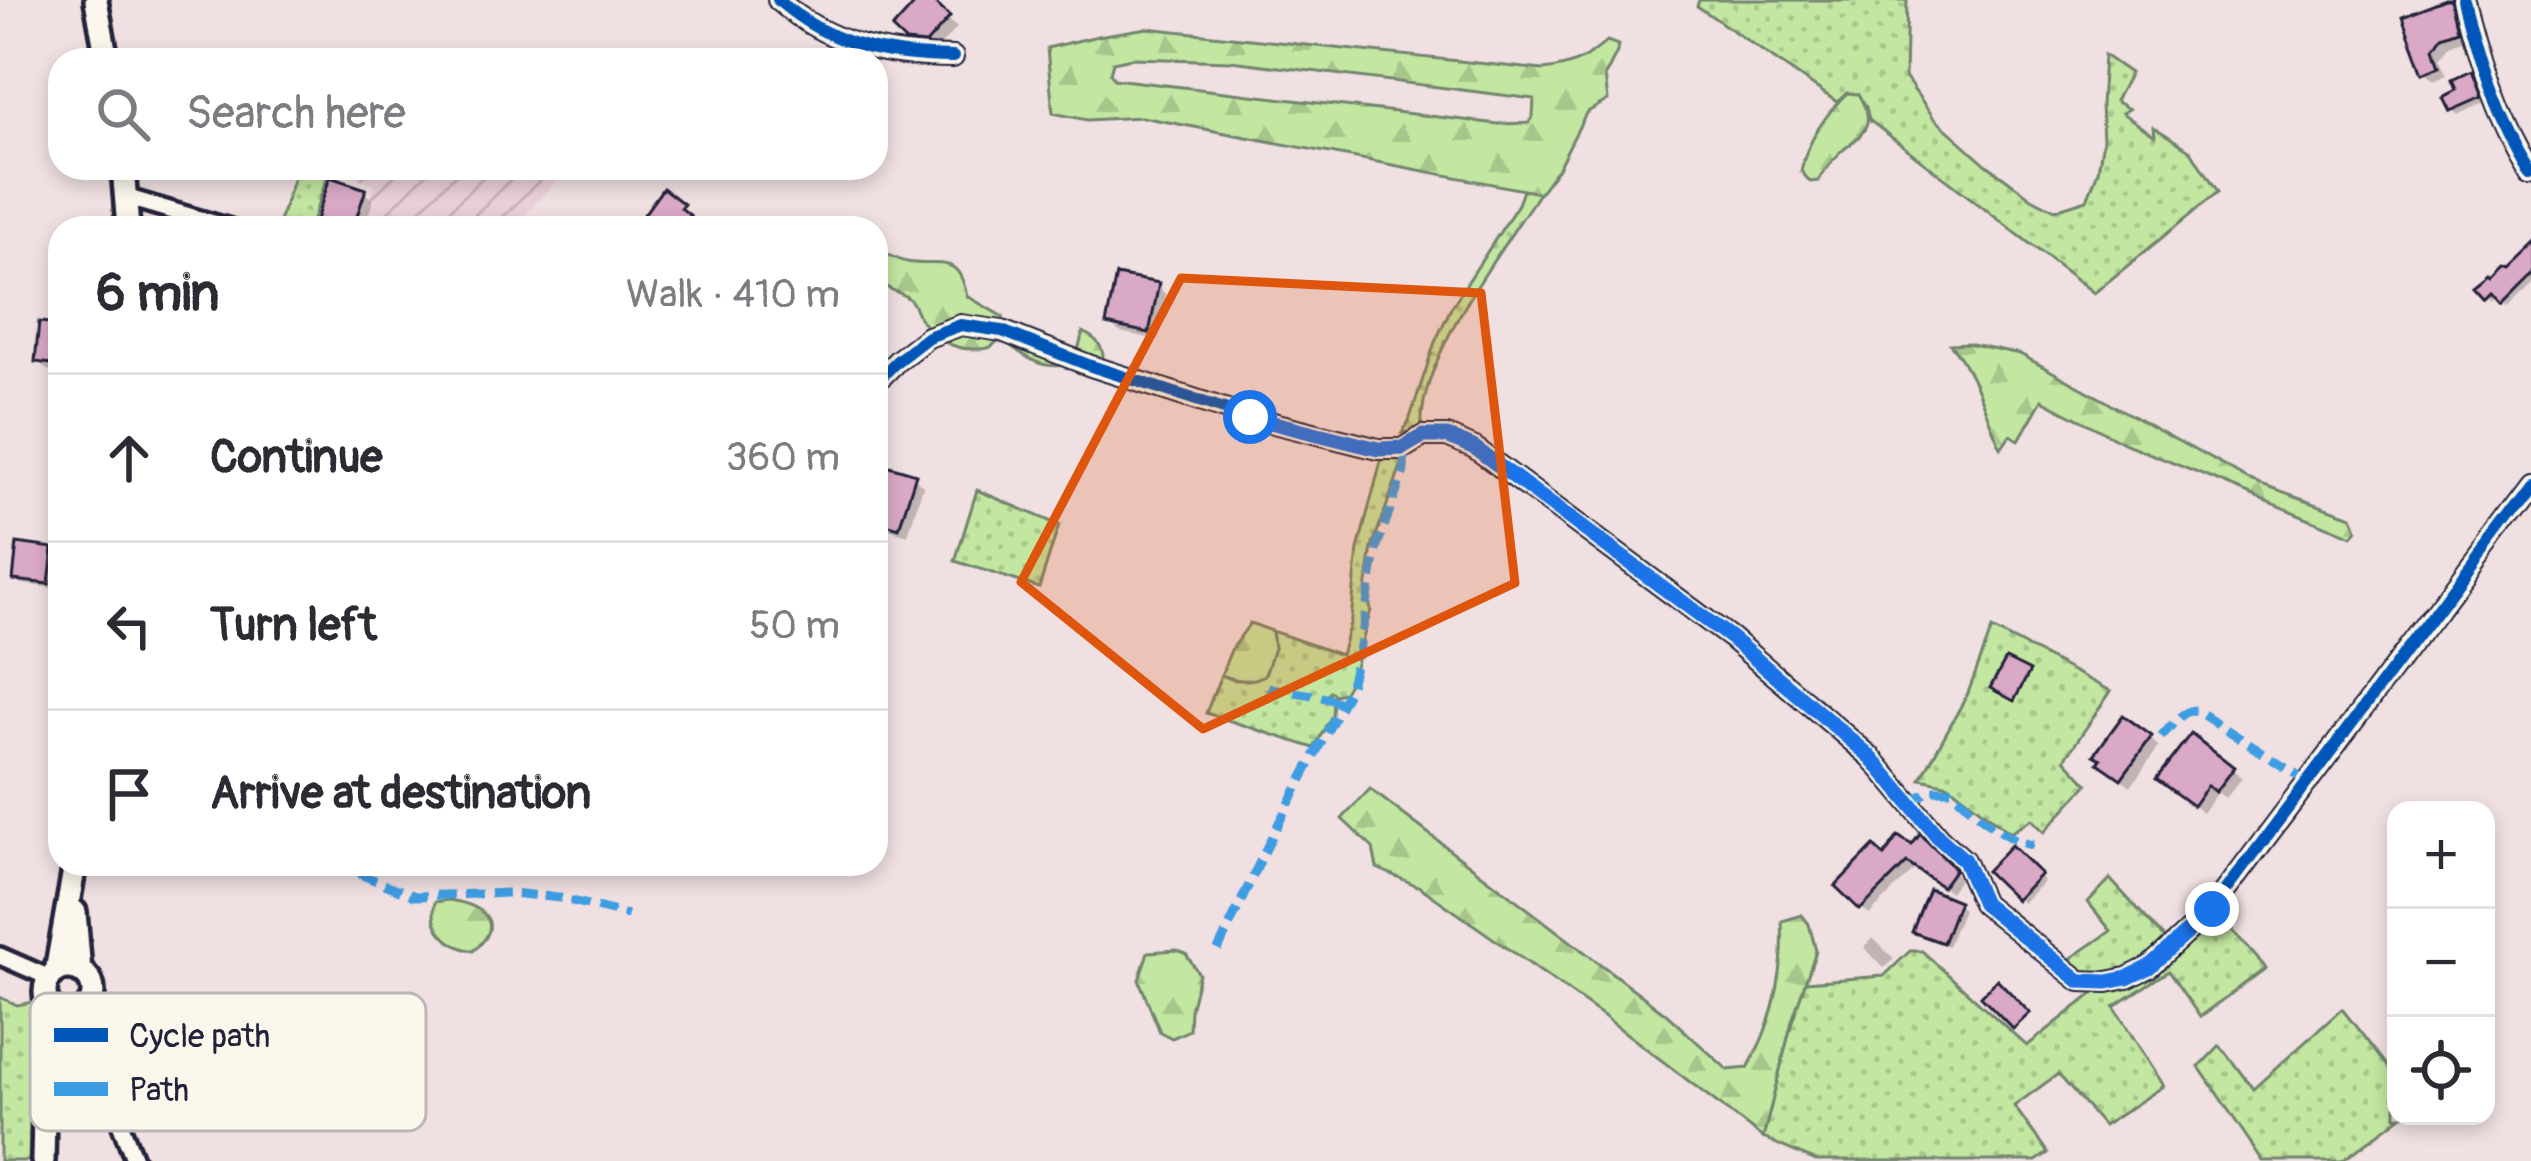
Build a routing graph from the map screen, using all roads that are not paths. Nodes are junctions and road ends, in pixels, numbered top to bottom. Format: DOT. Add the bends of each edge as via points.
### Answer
graph roads {
  1 [pos="96,0"];
  2 [pos="778,0"];
  3 [pos="2464,0"];
  4 [pos="105,48"];
  5 [pos="871,48"];
  6 [pos="888,52"];
  7 [pos="953,57"];
  8 [pos="2531,172"];
  9 [pos="124,180"];
  10 [pos="125,197"];
  11 [pos="127,216"];
  12 [pos="189,216"];
  13 [pos="888,372"];
  14 [pos="2531,485"];
  15 [pos="74,876"];
  16 [pos="74,876"];
  17 [pos="0,956"];
  18 [pos="80,971"];
  19 [pos="53,975"];
  20 [pos="48,993"];
  21 [pos="93,993"];
  22 [pos="44,1131"];
  23 [pos="123,1131"];
  24 [pos="43,1161"];
  25 [pos="135,1161"];
  1 -- 4 [label="main road"];
  2 -- 5 [label="street" via="801,20"];
  3 -- 8 [label="street" via="2486,82"];
  6 -- 7 [label="street"];
  9 -- 10 [label="main road"];
  10 -- 11 [label="main road"];
  10 -- 12 [label="street"];
  13 -- 14 [label="street" via="928,337 961,325 1378,449 1423,436 1475,448 1731,638 1871,757 1964,860 1983,903 2080,981 2127,978 2149,967 2212,909"];
  15 -- 18 [label="main road"];
  16 -- 19 [label="main road"];
  17 -- 19 [label="street"];
  18 -- 19 [label="main road"];
  18 -- 21 [label="main road"];
  19 -- 20 [label="main road"];
  22 -- 24 [label="main road"];
  23 -- 25 [label="street"];
}
